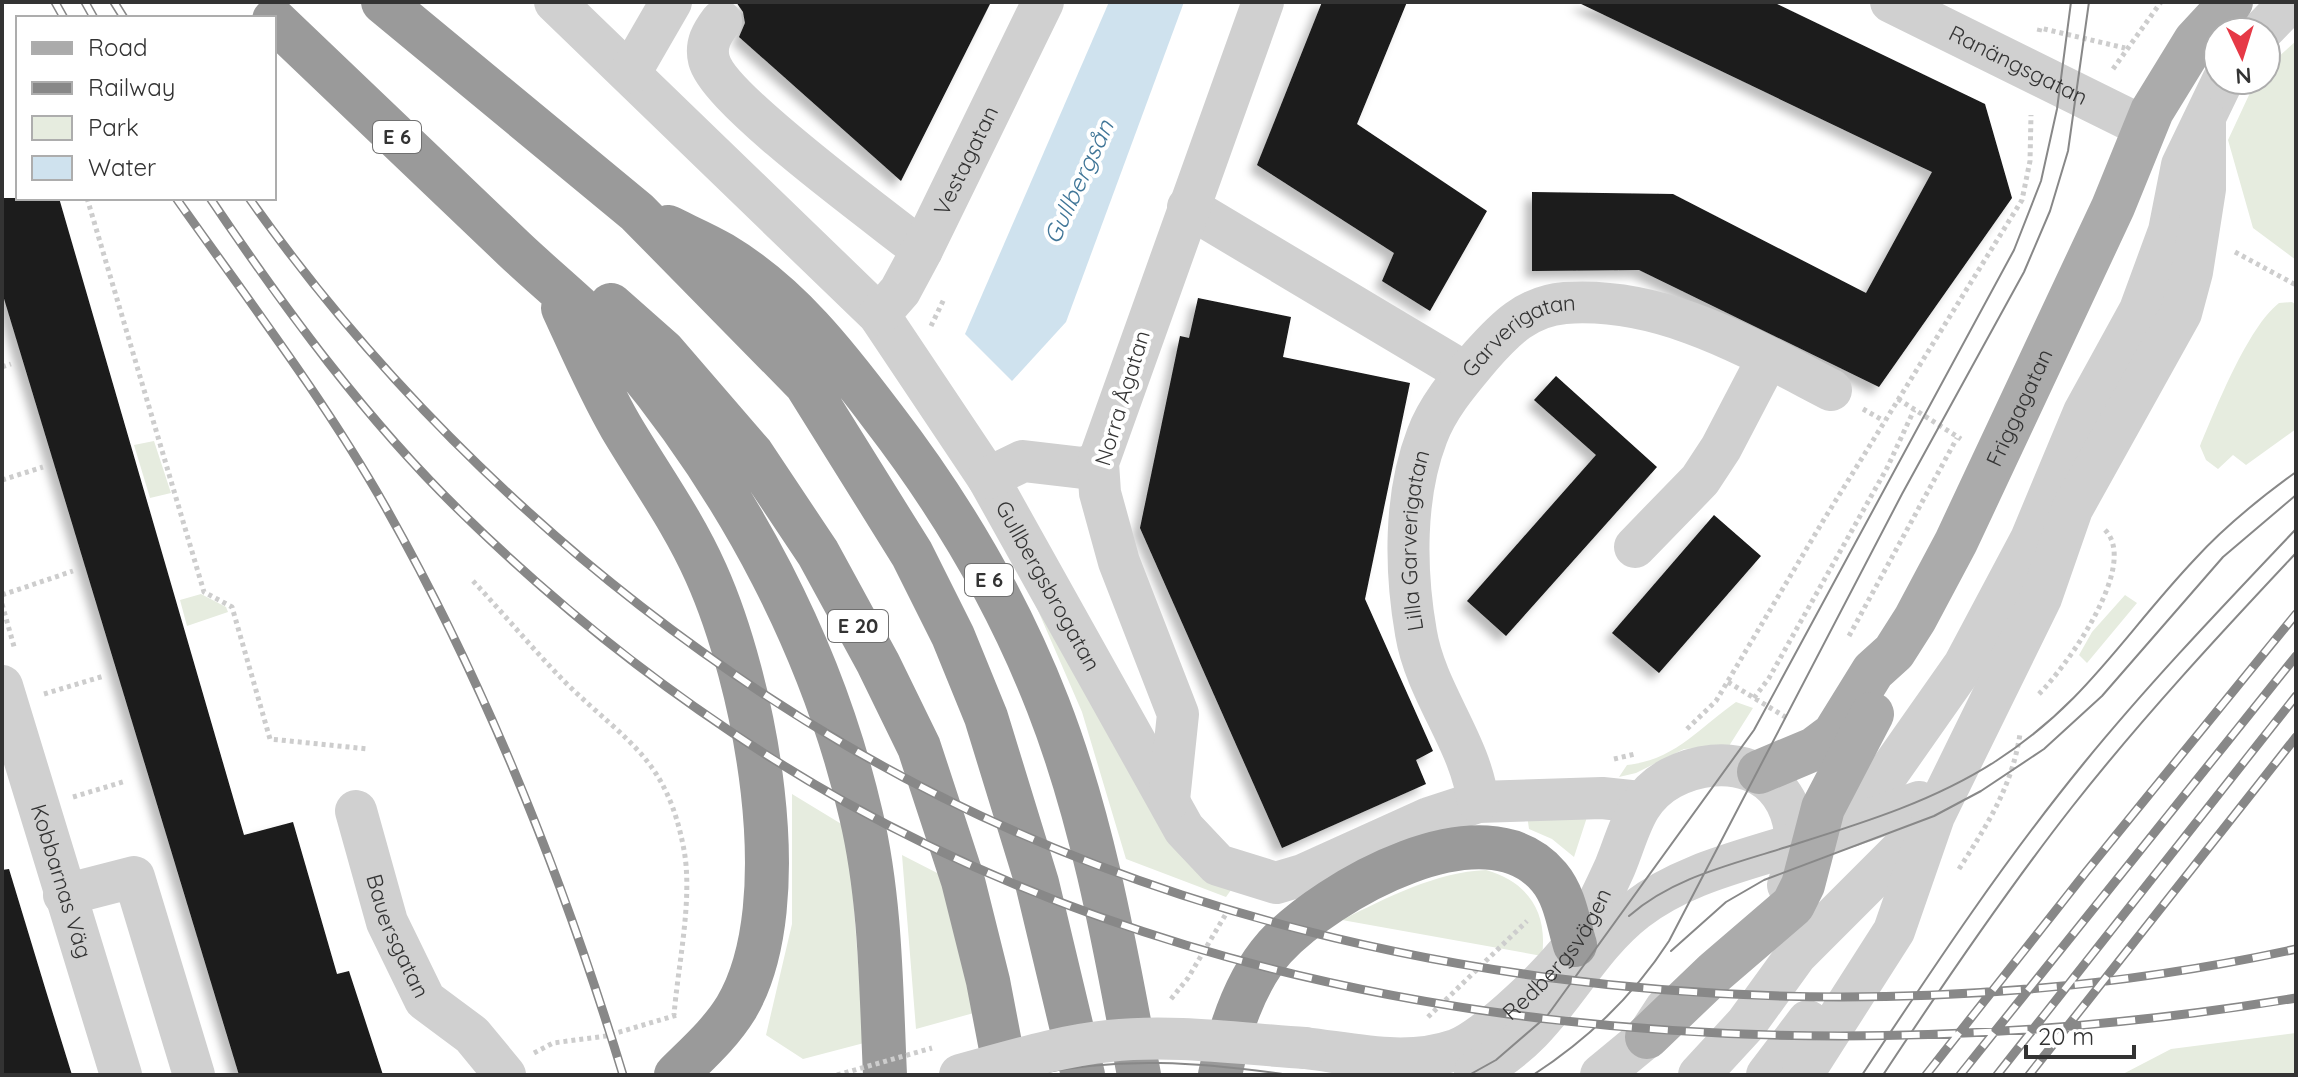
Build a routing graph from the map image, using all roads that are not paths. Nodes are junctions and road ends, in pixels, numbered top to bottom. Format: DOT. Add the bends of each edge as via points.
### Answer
graph roads {
  1 [pos="383,2"];
  2 [pos="555,2"];
  3 [pos="671,2"];
  4 [pos="1043,2"];
  5 [pos="1263,2"];
  6 [pos="1891,2"];
  7 [pos="2231,2"];
  8 [pos="721,21"];
  9 [pos="276,22"];
  10 [pos="630,73"];
  11 [pos="2216,96"];
  12 [pos="2205,119"];
  13 [pos="2144,127"];
  14 [pos="1188,207"];
  15 [pos="637,212"];
  16 [pos="922,250"];
  17 [pos="550,280"];
  18 [pos="879,315"];
  19 [pos="1768,358"];
  20 [pos="1466,373"];
  21 [pos="1831,390"];
  22 [pos="1098,463"];
  23 [pos="988,478"];
  24 [pos="1635,547"];
  25 [pos="1894,652"];
  26 [pos="1964,665"];
  27 [pos="16,692"];
  28 [pos="1759,772"];
  29 [pos="1613,780"];
  30 [pos="1169,800"];
  31 [pos="1478,802"];
  32 [pos="1927,809"];
  33 [pos="356,811"];
  34 [pos="1820,836"];
  35 [pos="1900,853"];
  36 [pos="64,895"];
  37 [pos="1575,945"];
  38 [pos="1064,994"];
  39 [pos="1647,1037"];
  40 [pos="1308,1058"];
  41 [pos="1157,1068"];
  42 [pos="504,1074"];
  43 [pos="121,1075"];
  44 [pos="194,1075"];
  45 [pos="676,1075"];
  46 [pos="885,1075"];
  47 [pos="960,1075"];
  48 [pos="1006,1075"];
  49 [pos="1032,1075"];
  50 [pos="1073,1075"];
  51 [pos="1083,1075"];
  52 [pos="1220,1075"];
  53 [pos="1469,1075"];
  54 [pos="1601,1075"];
  55 [pos="1699,1075"];
  56 [pos="1767,1075"];
  57 [pos="1802,1075"];
  1 -- 15 [label="highway, E 6"];
  2 -- 10 [label="street, Gullbergsbrogatan"];
  3 -- 10 [label="street"];
  4 -- 16 [label="street, Vestagatan"];
  5 -- 14 [label="street, Norra Ågatan"];
  6 -- 13 [label="street, Ranängsgatan"];
  7 -- 13 [label="main road, Friggagatan" via="2178,65"];
  8 -- 16 [label="street" via="707,48 720,82 749,112"];
  9 -- 17 [label="highway, E 6"];
  10 -- 18 [label="street, Gullbergsbrogatan"];
  11 -- 12 [label="street"];
  12 -- 26 [label="street" via="2182,165 2169,231 2140,310 2084,412 2031,539"];
  12 -- 32 [label="street" via="2205,189 2181,313 2072,509 2041,598"];
  13 -- 25 [label="main road, Friggagatan" via="2113,207 1962,529"];
  14 -- 20 [label="street, Garverigatan"];
  14 -- 22 [label="street, Norra Ågatan"];
  15 -- 38 [label="highway, E 6" via="806,384 912,554 986,717 1037,883"];
  15 -- 41 [label="highway, E 6" via="723,254 789,305 840,360 925,472 979,561 1048,705 1118,966"];
  16 -- 18 [label="street, Vestagatan" via="900,291"];
  17 -- 45 [label="highway" via="620,426 688,537 736,650 758,759 766,863 752,973 715,1037"];
  17 -- 46 [label="highway, E 6" via="627,357 691,441 767,559 815,668 862,818 875,900"];
  17 -- 48 [label="highway, E 20" via="617,307 663,351 752,454 818,553 919,747 963,881"];
  18 -- 23 [label="street, Gullbergsbrogatan"];
  19 -- 20 [label="street, Garverigatan" via="1718,332 1664,313 1566,303 1539,307 1516,319"];
  19 -- 21 [label="street, Garverigatan"];
  19 -- 24 [label="street" via="1700,480"];
  20 -- 31 [label="street, Lilla Garverigatan" via="1427,436 1414,480 1409,516 1411,592 1425,673 1475,780"];
  22 -- 23 [label="street" via="1083,468 1023,461"];
  22 -- 30 [label="street, Norra Ågatan" via="1100,493 1119,562 1178,714"];
  23 -- 30 [label="street, Gullbergsbrogatan"];
  25 -- 28 [label="main road, Friggagatan" via="1873,671 1834,734 1814,749"];
  25 -- 34 [label="main road" via="1887,686 1834,782"];
  26 -- 32 [label="street"];
  26 -- 34 [label="street"];
  27 -- 36 [label="street, Kobbarnas Väg"];
  28 -- 29 [label="street" via="1729,767 1672,778"];
  28 -- 34 [label="street"];
  29 -- 31 [label="street, Gullbergsbrogatan"];
  29 -- 37 [label="street, Redbergsvägen" via="1597,906"];
  30 -- 31 [label="street, Gullbergsbrogatan" via="1184,829 1218,865 1276,883"];
  32 -- 34 [label="street"];
  32 -- 35 [label="street"];
  32 -- 57 [label="street" via="1894,931"];
  33 -- 42 [label="street, Bauersgatan" via="387,922 425,1000 472,1035"];
  34 -- 39 [label="main road" via="1793,905"];
  34 -- 53 [label="street" via="1720,868 1651,899 1611,933 1547,1016 1496,1060"];
  35 -- 55 [label="street" via="1796,955 1746,1024"];
  35 -- 56 [label="street" via="1873,932"];
  36 -- 43 [label="street, Kobbarnas Väg"];
  36 -- 44 [label="street" via="134,877"];
  37 -- 40 [label="street, Redbergsvägen" via="1503,1018 1456,1050 1401,1059"];
  37 -- 52 [label="highway" via="1558,890 1538,866 1489,844 1440,850 1374,878 1274,948 1240,1004"];
  38 -- 50 [label="highway"];
  38 -- 51 [label="highway, E 6"];
  39 -- 54 [label="street"];
  40 -- 41 [label="street, bridge"];
  40 -- 47 [label="street, Redbergsvägen, bridge" via="1175,1039 1111,1040"];
  41 -- 49 [label="street" via="1097,1063"];
}
